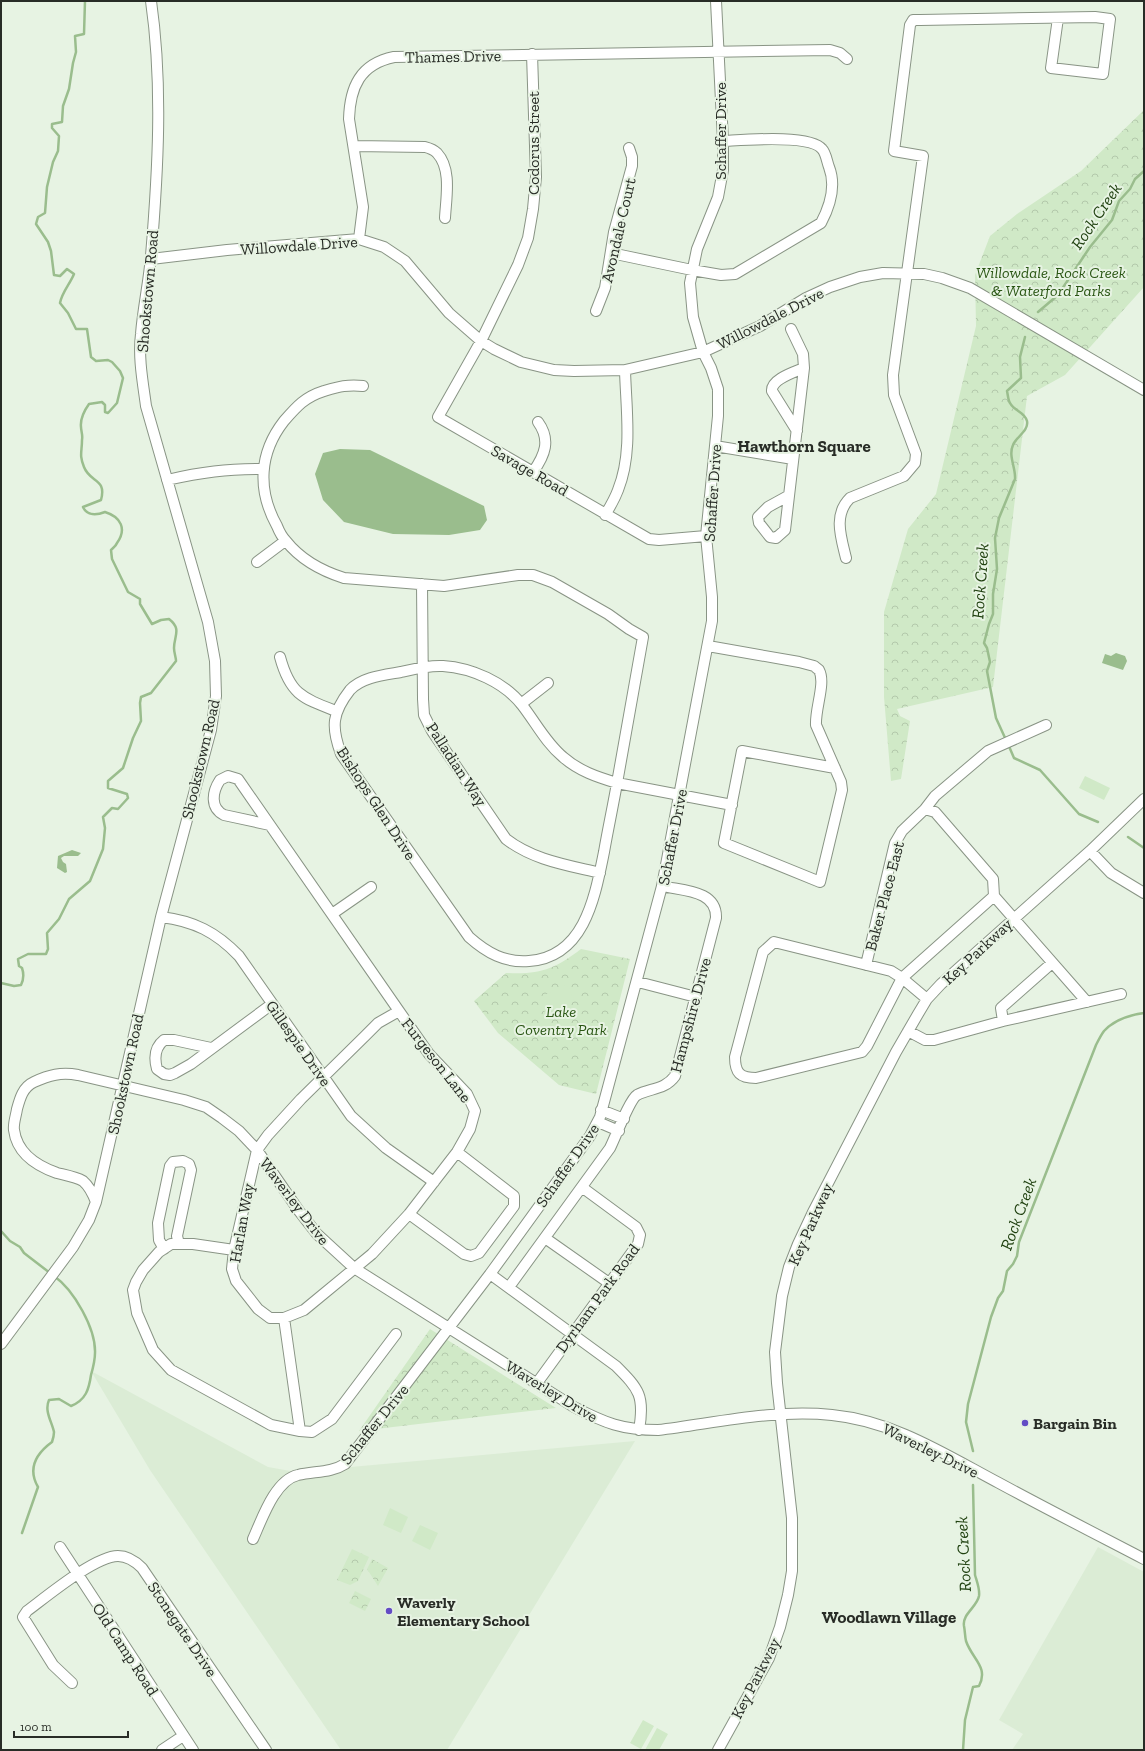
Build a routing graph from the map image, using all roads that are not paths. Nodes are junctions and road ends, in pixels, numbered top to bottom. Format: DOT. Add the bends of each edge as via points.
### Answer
graph roads {
  1 [pos="151,1"];
  2 [pos="716,1"];
  3 [pos="1058,18"];
  4 [pos="718,52"];
  5 [pos="532,54"];
  6 [pos="847,59"];
  7 [pos="723,141"];
  8 [pos="354,146"];
  9 [pos="629,148"];
  10 [pos="445,218"];
  11 [pos="359,239"];
  12 [pos="611,253"];
  13 [pos="151,258"];
  14 [pos="692,270"];
  15 [pos="906,272"];
  16 [pos="596,311"];
  17 [pos="791,329"];
  18 [pos="481,341"];
  19 [pos="703,352"];
  20 [pos="804,368"];
  21 [pos="625,370"];
  22 [pos="363,386"];
  23 [pos="1144,390"];
  24 [pos="538,422"];
  25 [pos="796,431"];
  26 [pos="715,446"];
  27 [pos="793,459"];
  28 [pos="263,469"];
  29 [pos="534,472"];
  30 [pos="167,480"];
  31 [pos="788,496"];
  32 [pos="605,515"];
  33 [pos="706,536"];
  34 [pos="285,541"];
  35 [pos="846,558"];
  36 [pos="257,562"];
  37 [pos="422,584"];
  38 [pos="708,646"];
  39 [pos="280,657"];
  40 [pos="422,667"];
  41 [pos="548,683"];
  42 [pos="521,704"];
  43 [pos="336,711"];
  44 [pos="1046,725"];
  45 [pos="834,768"];
  46 [pos="617,783"];
  47 [pos="680,794"];
  48 [pos="1144,799"];
  49 [pos="732,805"];
  50 [pos="925,809"];
  51 [pos="270,825"];
  52 [pos="1090,850"];
  53 [pos="600,873"];
  54 [pos="662,886"];
  55 [pos="371,887"];
  56 [pos="1144,893"];
  57 [pos="994,896"];
  58 [pos="332,914"];
  59 [pos="161,917"];
  60 [pos="1013,918"];
  61 [pos="1052,963"];
  62 [pos="866,965"];
  63 [pos="902,978"];
  64 [pos="638,982"];
  65 [pos="1121,994"];
  66 [pos="696,997"];
  67 [pos="927,999"];
  68 [pos="1086,1002"];
  69 [pos="272,1004"];
  70 [pos="399,1011"];
  71 [pos="1003,1021"];
  72 [pos="908,1031"];
  73 [pos="211,1048"];
  74 [pos="324,1079"];
  75 [pos="123,1085"];
  76 [pos="601,1110"];
  77 [pos="624,1119"];
  78 [pos="598,1122"];
  79 [pos="619,1131"];
  80 [pos="257,1150"];
  81 [pos="457,1152"];
  82 [pos="103,1173"];
  83 [pos="82,1180"];
  84 [pos="434,1182"];
  85 [pos="583,1188"];
  86 [pos="96,1202"];
  87 [pos="409,1214"];
  88 [pos="546,1238"];
  89 [pos="179,1244"];
  90 [pos="164,1249"];
  91 [pos="234,1250"];
  92 [pos="354,1268"];
  93 [pos="490,1274"];
  94 [pos="609,1283"];
  95 [pos="509,1287"];
  96 [pos="284,1318"];
  97 [pos="448,1328"];
  98 [pos="572,1333"];
  99 [pos="396,1334"];
  100 [pos="1,1344"];
  101 [pos="537,1383"];
  102 [pos="780,1413"];
  103 [pos="639,1430"];
  104 [pos="300,1431"];
  105 [pos="253,1539"];
  106 [pos="60,1547"];
  107 [pos="1144,1559"];
  108 [pos="77,1575"];
  109 [pos="72,1683"];
  110 [pos="183,1736"];
  111 [pos="162,1750"];
  112 [pos="193,1750"];
  113 [pos="266,1750"];
  114 [pos="718,1750"];
  1 -- 13 [label="street, Shookstown Road" via="156,57 158,144"];
  2 -- 4 [label="street, Schaffer Drive"];
  3 -- 3 [label="street" via="1110,19 1103,74 1051,68"];
  3 -- 15 [label="street" via="913,20 910,25 894,151 924,156"];
  4 -- 5 [label="street, Thames Drive"];
  4 -- 6 [label="street, Thames Drive" via="830,50 840,53"];
  4 -- 7 [label="street, Schaffer Drive"];
  5 -- 8 [label="street, Thames Drive" via="394,57 374,63 364,71 351,94 349,119"];
  5 -- 18 [label="street, Codorus Street" via="536,177 528,238 518,265"];
  7 -- 14 [label="street, Schaffer Drive" via="718,197 697,248"];
  7 -- 14 [label="street" via="798,139 814,143 823,150 832,175 831,199 821,223 741,272 721,275"];
  8 -- 10 [label="street" via="425,147 436,152 443,163 446,177"];
  8 -- 11 [label="street, Thames Drive" via="363,207"];
  9 -- 12 [label="street, Avondale Court" via="632,166 614,232"];
  11 -- 13 [label="street, Willowdale Drive"];
  11 -- 18 [label="street, Willowdale Drive" via="384,247 405,261 449,313"];
  12 -- 14 [label="street"];
  12 -- 16 [label="street, Avondale Court" via="605,288"];
  13 -- 30 [label="street, Shookstown Road" via="140,335 141,374 146,406"];
  14 -- 19 [label="street, Schaffer Drive" via="690,283 693,317"];
  15 -- 19 [label="street, Willowdale Drive" via="860,277 830,287 806,298 760,326"];
  15 -- 23 [label="street, Willowdale Drive" via="942,278 970,288"];
  15 -- 35 [label="street" via="893,375 894,395 916,454 915,463 904,476 850,498 843,505 838,525"];
  17 -- 20 [label="street" via="803,354"];
  18 -- 21 [label="street, Willowdale Drive" via="521,362 554,370"];
  18 -- 29 [label="street, Savage Road" via="438,417"];
  19 -- 21 [label="street, Willowdale Drive"];
  19 -- 26 [label="street, Schaffer Drive" via="718,389"];
  20 -- 25 [label="street"];
  20 -- 25 [label="street" via="775,382 772,388"];
  21 -- 32 [label="street" via="624,468 618,490"];
  22 -- 28 [label="street" via="340,386 299,403 278,430 268,449"];
  24 -- 29 [label="street" via="546,438 546,449"];
  25 -- 27 [label="street"];
  26 -- 27 [label="street"];
  26 -- 33 [label="street, Schaffer Drive"];
  27 -- 31 [label="street"];
  28 -- 30 [label="street" via="212,471"];
  28 -- 34 [label="street" via="265,496"];
  29 -- 32 [label="street, Savage Road"];
  30 -- 59 [label="street, Shookstown Road" via="208,622 215,661 216,696 211,730"];
  32 -- 33 [label="street, Savage Road" via="649,539"];
  33 -- 38 [label="street, Schaffer Drive" via="712,597"];
  34 -- 36 [label="street"];
  34 -- 37 [label="street" via="316,567 344,578"];
  37 -- 40 [label="street, Palladian Way"];
  37 -- 46 [label="street" via="444,586 533,575 552,582 643,637"];
  38 -- 45 [label="street" via="800,662 819,670 822,680 815,715 816,725"];
  38 -- 47 [label="street, Schaffer Drive"];
  39 -- 43 [label="street" via="285,675 293,688 310,700"];
  40 -- 42 [label="street, Bishops Glen Drive" via="442,666 483,676 502,686"];
  40 -- 43 [label="street, Bishops Glen Drive" via="373,677 354,686"];
  40 -- 53 [label="street, Palladian Way" via="424,715 432,731 506,839 519,849 537,857"];
  41 -- 42 [label="street"];
  42 -- 46 [label="street, Bishops Glen Drive" via="550,745 563,758 592,776"];
  43 -- 53 [label="street, Bishops Glen Drive" via="335,738 341,754 469,937 482,949 512,960 539,960 552,956 564,948 582,927"];
  44 -- 50 [label="street, Baker Place East" via="988,751 935,796"];
  45 -- 49 [label="street" via="742,751"];
  45 -- 49 [label="street" via="842,790 820,882 724,843"];
  46 -- 47 [label="street, Bishops Glen Drive"];
  46 -- 53 [label="street, Bishops Glen Drive"];
  47 -- 49 [label="street, Bishops Glen Drive"];
  47 -- 54 [label="street, Schaffer Drive"];
  48 -- 52 [label="street, Key Parkway"];
  50 -- 57 [label="street" via="935,812 993,879"];
  50 -- 62 [label="street, Baker Place East" via="902,831 895,843"];
  51 -- 51 [label="street, Furgeson Lane" via="218,812 213,800 220,780 228,776 238,779"];
  51 -- 58 [label="street, Furgeson Lane"];
  52 -- 56 [label="street" via="1111,872"];
  52 -- 60 [label="street, Key Parkway"];
  54 -- 64 [label="street, Schaffer Drive"];
  54 -- 66 [label="street, Hampshire Drive" via="704,895 715,904 716,918"];
  55 -- 58 [label="street"];
  57 -- 60 [label="street"];
  57 -- 63 [label="street"];
  58 -- 70 [label="street, Furgeson Lane"];
  59 -- 69 [label="street, Gillespie Drive" via="181,919 210,932 228,945 239,956"];
  59 -- 75 [label="street, Shookstown Road"];
  60 -- 61 [label="street"];
  60 -- 67 [label="street, Key Parkway"];
  61 -- 68 [label="street"];
  61 -- 71 [label="street" via="1001,1008"];
  62 -- 63 [label="street"];
  62 -- 63 [label="street" via="774,942 763,952 735,1057 735,1067 740,1075 756,1078 862,1052"];
  63 -- 67 [label="street"];
  64 -- 66 [label="street"];
  64 -- 76 [label="street, Schaffer Drive"];
  65 -- 68 [label="street"];
  66 -- 77 [label="street, Hampshire Drive" via="675,1076 666,1086 636,1096 629,1104"];
  67 -- 72 [label="street, Key Parkway"];
  68 -- 71 [label="street"];
  69 -- 73 [label="street"];
  69 -- 74 [label="street, Gillespie Drive"];
  70 -- 74 [label="street" via="378,1023"];
  70 -- 81 [label="street, Furgeson Lane" via="430,1054 467,1094 475,1111 470,1129"];
  71 -- 72 [label="street" via="934,1040 925,1040"];
  72 -- 102 [label="street, Key Parkway" via="813,1212 790,1267 782,1296 775,1352"];
  73 -- 73 [label="street" via="164,1040 156,1052 157,1069 170,1075"];
  74 -- 80 [label="street" via="301,1099"];
  74 -- 84 [label="street, Gillespie Drive" via="351,1116 386,1148"];
  75 -- 80 [label="street, Waverley Drive" via="206,1107 239,1131"];
  75 -- 82 [label="street, Shookstown Road"];
  75 -- 83 [label="street" via="59,1073 32,1083 23,1092 14,1130 19,1145 34,1163"];
  76 -- 77 [label="street"];
  76 -- 78 [label="street, Schaffer Drive"];
  77 -- 79 [label="street, Hampshire Drive"];
  78 -- 79 [label="street"];
  78 -- 93 [label="street, Schaffer Drive"];
  79 -- 85 [label="street, Hampshire Drive"];
  80 -- 91 [label="street, Harlan Way"];
  80 -- 92 [label="street, Waverley Drive" via="317,1234"];
  81 -- 84 [label="street, Furgeson Lane"];
  81 -- 87 [label="street" via="514,1196 514,1206 479,1253 471,1256 464,1254"];
  82 -- 83 [label="street"];
  82 -- 86 [label="street, Shookstown Road"];
  83 -- 86 [label="street" via="92,1191"];
  84 -- 87 [label="street, Furgeson Lane"];
  85 -- 88 [label="street, Hampshire Drive"];
  85 -- 94 [label="street, Dyrham Park Road" via="636,1227 640,1235 638,1244"];
  86 -- 100 [label="street, Shookstown Road" via="73,1247"];
  87 -- 92 [label="street, Furgeson Lane" via="372,1254"];
  88 -- 94 [label="street"];
  88 -- 95 [label="street, Hampshire Drive"];
  89 -- 90 [label="street" via="171,1244"];
  89 -- 90 [label="street" via="177,1236 191,1170 189,1164 183,1160 173,1162 170,1166 159,1216 157,1233"];
  89 -- 91 [label="street"];
  90 -- 104 [label="street" via="143,1270 133,1290 137,1313 153,1350 171,1370 203,1388 271,1425"];
  91 -- 96 [label="street, Harlan Way" via="232,1269 236,1281 258,1309 270,1318"];
  92 -- 96 [label="street" via="304,1310"];
  92 -- 97 [label="street, Waverley Drive"];
  93 -- 95 [label="street"];
  93 -- 97 [label="street, Schaffer Drive"];
  94 -- 98 [label="street, Dyrham Park Road"];
  95 -- 98 [label="street"];
  96 -- 104 [label="street"];
  97 -- 101 [label="street, Waverley Drive"];
  97 -- 105 [label="street, Schaffer Drive" via="345,1464 330,1470 297,1475 284,1483 275,1494"];
  98 -- 101 [label="street, Dyrham Park Road"];
  98 -- 103 [label="street" via="616,1366 634,1384 642,1404"];
  99 -- 104 [label="street" via="332,1419 312,1432"];
  101 -- 103 [label="street, Waverley Drive" via="603,1422"];
  102 -- 103 [label="street, Waverley Drive"];
  102 -- 107 [label="street, Waverley Drive" via="834,1415 880,1424 904,1433"];
  102 -- 114 [label="street, Key Parkway" via="793,1537 788,1595 769,1658"];
  106 -- 108 [label="street, Old Camp Road"];
  108 -- 109 [label="street, Stonegate Drive" via="27,1611 23,1617 53,1665"];
  108 -- 110 [label="street, Old Camp Road"];
  108 -- 113 [label="street, Stonegate Drive" via="108,1557 118,1556 134,1560 142,1568"];
  110 -- 111 [label="street"];
  110 -- 112 [label="street, Old Camp Road"];
}
